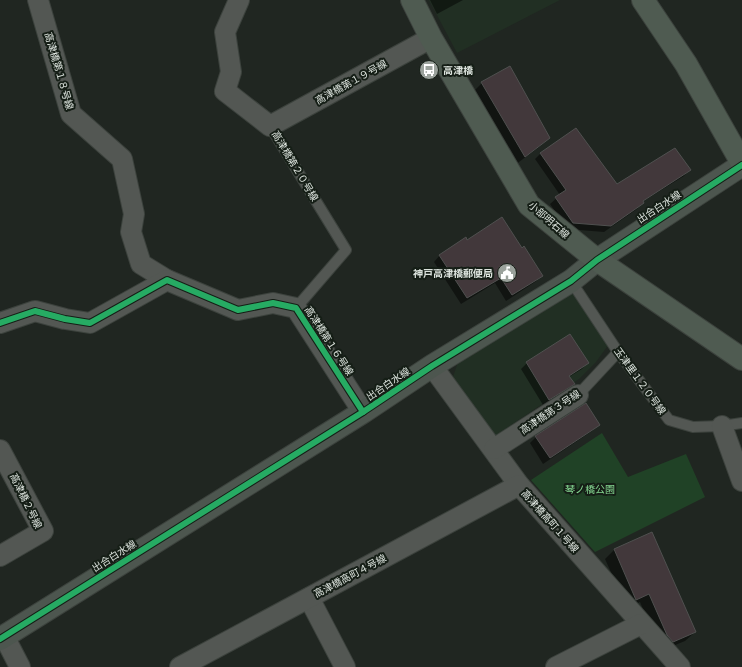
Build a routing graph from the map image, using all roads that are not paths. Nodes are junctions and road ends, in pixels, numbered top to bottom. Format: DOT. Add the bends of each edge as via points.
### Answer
graph roads {
  1 [pos="38,0"];
  2 [pos="238,0"];
  3 [pos="412,0"];
  4 [pos="643,0"];
  5 [pos="431,38"];
  6 [pos="270,126"];
  7 [pos="742,164"];
  8 [pos="597,260"];
  9 [pos="167,280"];
  10 [pos="570,281"];
  11 [pos="296,308"];
  12 [pos="0,324"];
  13 [pos="618,352"];
  14 [pos="742,358"];
  15 [pos="432,366"];
  16 [pos="578,395"];
  17 [pos="363,412"];
  18 [pos="742,422"];
  19 [pos="722,426"];
  20 [pos="494,449"];
  21 [pos="0,450"];
  22 [pos="742,481"];
  23 [pos="519,485"];
  24 [pos="0,556"];
  25 [pos="309,598"];
  26 [pos="641,624"];
  27 [pos="2,638"];
  28 [pos="202,662"];
  29 [pos="20,667"];
  30 [pos="180,667"];
  31 [pos="345,667"];
  32 [pos="556,667"];
  33 [pos="680,667"];
  1 -- 9 [label="street, 高津橋第１８号線" via="70,114 122,159 134,214 131,232 141,264"];
  2 -- 6 [label="street, 高津橋第２０号線" via="225,32 231,72 225,91"];
  3 -- 5 [label="main road, 小部明石線"];
  4 -- 7 [label="main road" via="686,64"];
  5 -- 6 [label="street, 高津橋第１９号線"];
  5 -- 8 [label="main road, 小部明石線" via="529,204"];
  6 -- 11 [label="lane, 高津橋第２０号線" via="346,250"];
  7 -- 8 [label="street, 出合白水線"];
  8 -- 10 [label="street, 出合白水線"];
  8 -- 14 [label="main road, 小部明石線"];
  9 -- 11 [label="street, 高津橋第１６号線" via="238,310 273,303"];
  9 -- 12 [label="street" via="90,323 34,311"];
  10 -- 13 [label="lane, 玉津里１２０号線"];
  10 -- 15 [label="street, 出合白水線"];
  11 -- 17 [label="street, 高津橋第１６号線"];
  13 -- 16 [label="lane, 高津橋第３号線"];
  13 -- 19 [label="lane, 玉津里１２０号線" via="669,420 692,427"];
  15 -- 17 [label="street, 出合白水線"];
  15 -- 20 [label="street, 高津橋高町１号線"];
  16 -- 20 [label="street, 高津橋第３号線"];
  17 -- 27 [label="street, 出合白水線"];
  18 -- 19 [label="lane, 玉津里１２０号線"];
  19 -- 22 [label="street"];
  20 -- 23 [label="street, 高津橋高町１号線"];
  21 -- 24 [label="street, 高津橋２号線" via="42,531"];
  23 -- 25 [label="street, 高津橋高町４号線"];
  23 -- 26 [label="street, 高津橋高町１号線"];
  25 -- 28 [label="street, 高津橋高町４号線"];
  25 -- 31 [label="street"];
  26 -- 32 [label="street"];
  26 -- 33 [label="street, 高津橋高町１号線"];
  27 -- 29 [label="street"];
  28 -- 30 [label="street, 高津橋高町４号線"];
}
